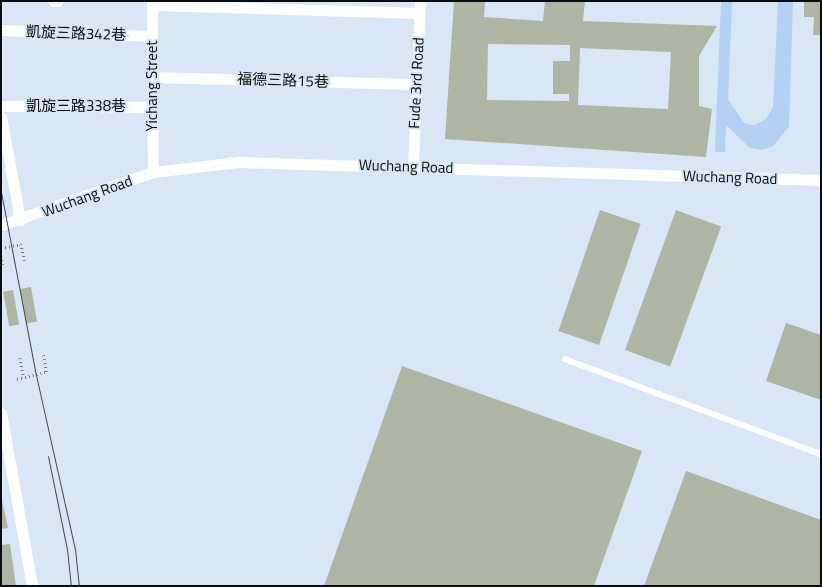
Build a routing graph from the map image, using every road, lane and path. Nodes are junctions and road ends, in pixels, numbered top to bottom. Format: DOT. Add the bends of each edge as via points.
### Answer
graph roads {
  1 [pos="420,1"];
  2 [pos="152,3"];
  3 [pos="419,13"];
  4 [pos="1,30"];
  5 [pos="152,36"];
  6 [pos="151,77"];
  7 [pos="414,84"];
  8 [pos="1,106"];
  9 [pos="150,107"];
  10 [pos="1,117"];
  11 [pos="413,166"];
  12 [pos="153,172"];
  13 [pos="821,180"];
  14 [pos="20,220"];
  15 [pos="1,226"];
  16 [pos="1,248"];
  17 [pos="1,256"];
  18 [pos="25,261"];
  19 [pos="3,266"];
  20 [pos="42,353"];
  21 [pos="20,358"];
  22 [pos="566,360"];
  23 [pos="24,378"];
  24 [pos="17,379"];
  25 [pos="1,413"];
  26 [pos="3,433"];
  27 [pos="821,454"];
  28 [pos="32,586"];
  1 -- 3 [label="street, Fude 3rd Road"];
  2 -- 3 [label="street"];
  2 -- 5 [label="street, Yichang Street"];
  3 -- 7 [label="street, Fude 3rd Road"];
  4 -- 5 [label="street, 凱旋三路342巷"];
  5 -- 6 [label="street, Yichang Street"];
  6 -- 7 [label="street, 福德三路15巷"];
  6 -- 9 [label="street, Yichang Street"];
  7 -- 11 [label="street, Fude 3rd Road"];
  8 -- 9 [label="street, 凱旋三路338巷"];
  9 -- 12 [label="street, Yichang Street"];
  10 -- 14 [label="street"];
  11 -- 12 [label="street, Wuchang Road" via="266,161"];
  11 -- 13 [label="street, Wuchang Road"];
  12 -- 14 [label="street, Wuchang Road"];
  14 -- 15 [label="street, Wuchang Road"];
  16 -- 18 [label="path" via="21,244"];
  17 -- 19 [label="path"];
  20 -- 23 [label="path" via="46,372"];
  21 -- 23 [label="path"];
  22 -- 27 [label="lane"];
  23 -- 24 [label="path"];
  25 -- 26 [label="street"];
  26 -- 28 [label="street"];
}
